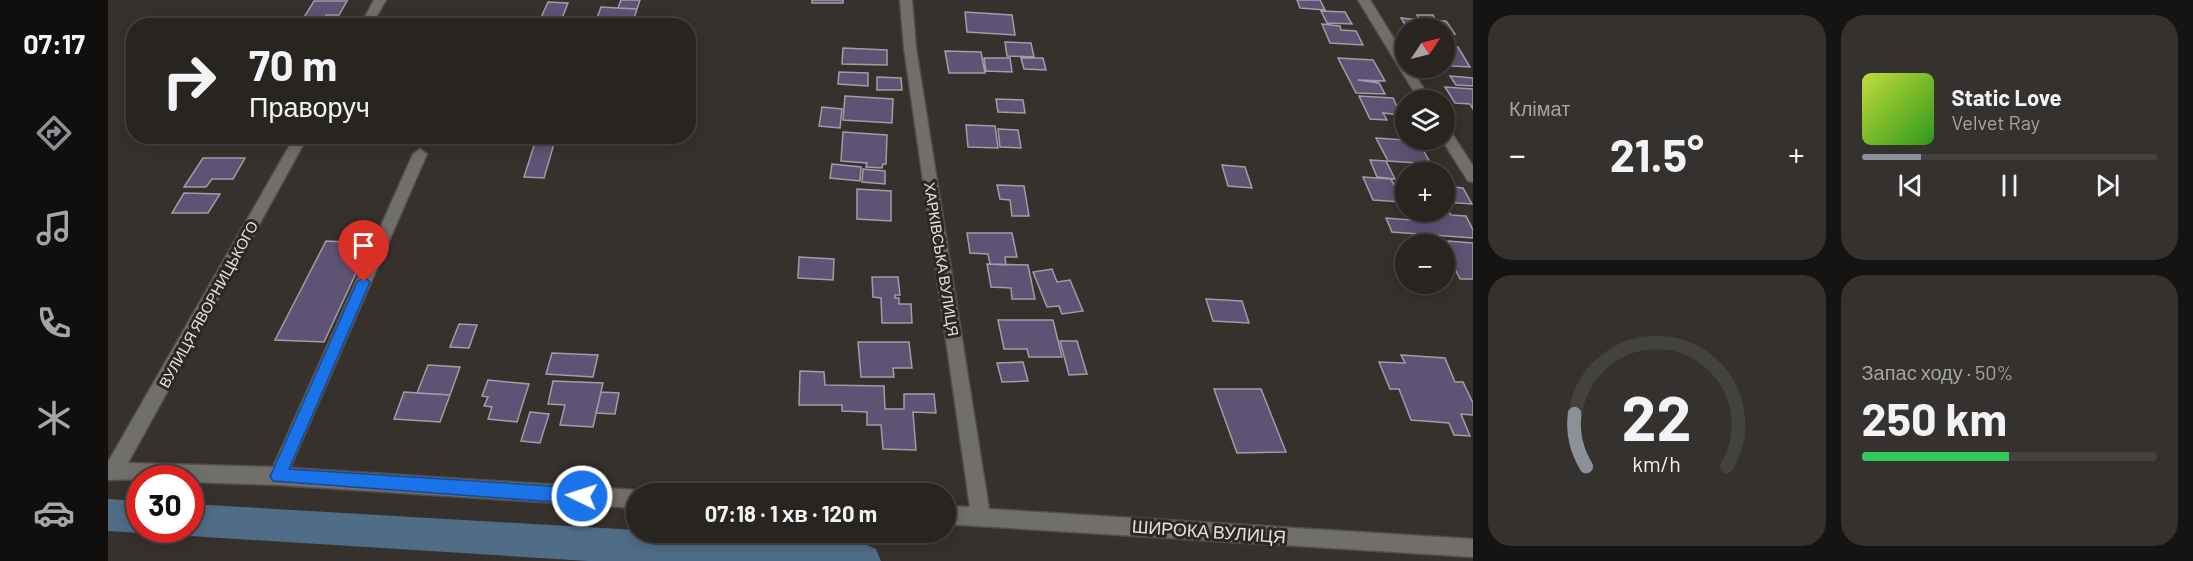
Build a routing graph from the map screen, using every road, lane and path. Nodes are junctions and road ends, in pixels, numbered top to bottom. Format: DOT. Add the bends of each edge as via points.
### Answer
graph roads {
  1 [pos="380,0"];
  2 [pos="906,0"];
  3 [pos="1364,0"];
  4 [pos="370,18"];
  5 [pos="1419,90"];
  6 [pos="297,144"];
  7 [pos="1455,149"];
  8 [pos="420,154"];
  9 [pos="1473,177"];
  10 [pos="111,471"];
  11 [pos="278,476"];
  12 [pos="626,499"];
  13 [pos="956,516"];
  14 [pos="981,517"];
  15 [pos="1473,548"];
  1 -- 4 [label="street"];
  2 -- 14 [label="street, ХАРКІВСЬКА ВУЛИЦЯ"];
  3 -- 5 [label="street"];
  6 -- 10 [label="street, ВУЛИЦЯ ЯВОРНИЦЬКОГО"];
  7 -- 9 [label="street"];
  8 -- 11 [label="street"];
  10 -- 11 [label="street"];
  11 -- 12 [label="street"];
  13 -- 14 [label="street, ШИРОКА ВУЛИЦЯ"];
  14 -- 15 [label="street, ШИРОКА ВУЛИЦЯ"];
}
